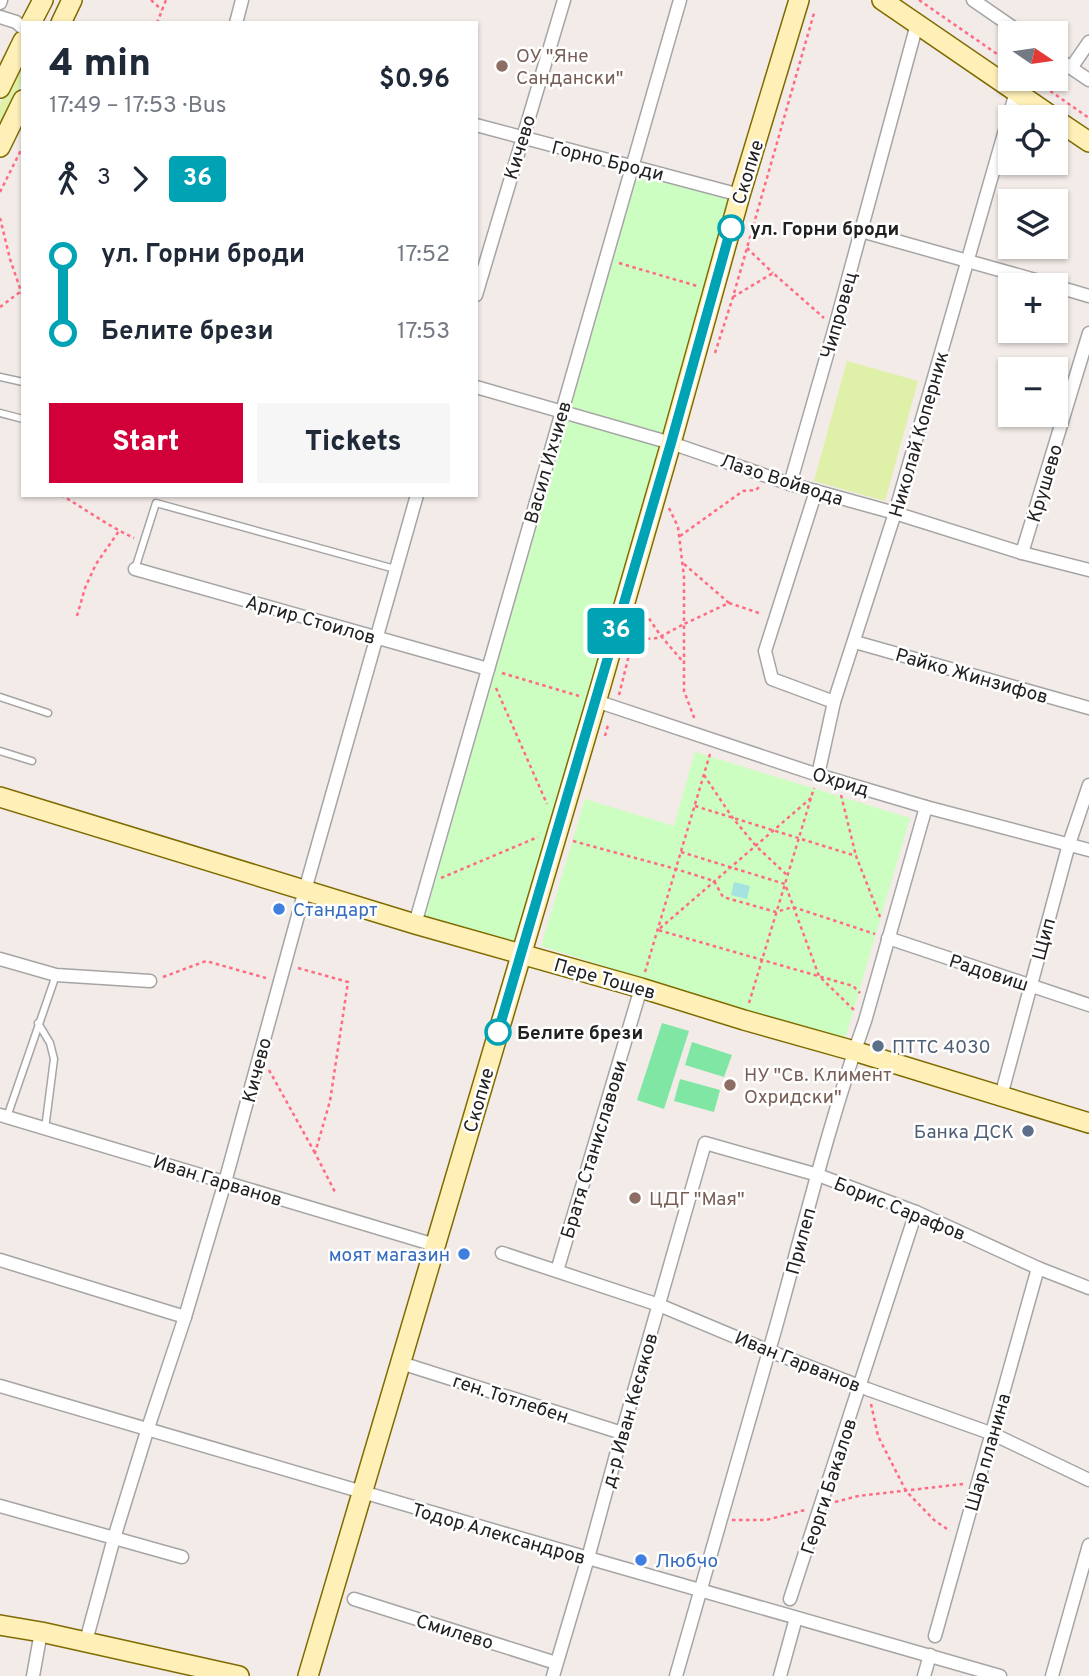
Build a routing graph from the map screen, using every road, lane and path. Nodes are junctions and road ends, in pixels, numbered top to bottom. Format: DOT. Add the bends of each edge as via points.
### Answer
graph roads {
  1 [pos="43,0"];
  2 [pos="72,0"];
  3 [pos="150,0"];
  4 [pos="166,0"];
  5 [pos="242,0"];
  6 [pos="564,0"];
  7 [pos="680,0"];
  8 [pos="799,0"];
  9 [pos="882,0"];
  10 [pos="919,0"];
  11 [pos="973,0"];
  12 [pos="162,10"];
  13 [pos="814,13"];
  14 [pos="0,17"];
  15 [pos="32,21"];
  16 [pos="62,21"];
  17 [pos="157,21"];
  18 [pos="237,21"];
  19 [pos="1004,21"];
  20 [pos="917,24"];
  21 [pos="21,26"];
  22 [pos="1089,42"];
  23 [pos="21,45"];
  24 [pos="998,55"];
  25 [pos="1068,66"];
  26 [pos="1071,68"];
  27 [pos="1089,80"];
  28 [pos="0,88"];
  29 [pos="1052,91"];
  30 [pos="1016,92"];
  31 [pos="21,104"];
  32 [pos="1035,105"];
  33 [pos="1089,118"];
  34 [pos="478,126"];
  35 [pos="1068,128"];
  36 [pos="522,138"];
  37 [pos="1089,142"];
  38 [pos="0,147"];
  39 [pos="21,150"];
  40 [pos="632,165"];
  41 [pos="0,192"];
  42 [pos="740,195"];
  43 [pos="0,218"];
  44 [pos="861,231"];
  45 [pos="747,248"];
  46 [pos="605,259"];
  47 [pos="967,261"];
  48 [pos="773,273"];
  49 [pos="1009,273"];
  50 [pos="21,288"];
  51 [pos="478,288"];
  52 [pos="1068,290"];
  53 [pos="713,291"];
  54 [pos="21,292"];
  55 [pos="1089,296"];
  56 [pos="733,297"];
  57 [pos="0,307"];
  58 [pos="835,327"];
  59 [pos="1089,333"];
  60 [pos="713,359"];
  61 [pos="0,377"];
  62 [pos="21,382"];
  63 [pos="478,388"];
  64 [pos="562,412"];
  65 [pos="0,413"];
  66 [pos="21,418"];
  67 [pos="671,443"];
  68 [pos="769,477"];
  69 [pos="790,484"];
  70 [pos="816,491"];
  71 [pos="65,497"];
  72 [pos="416,497"];
  73 [pos="157,499"];
  74 [pos="667,505"];
  75 [pos="895,513"];
  76 [pos="119,531"];
  77 [pos="679,537"];
  78 [pos="144,542"];
  79 [pos="1023,553"];
  80 [pos="682,562"];
  81 [pos="135,569"];
  82 [pos="395,569"];
  83 [pos="1089,570"];
  84 [pos="729,603"];
  85 [pos="641,607"];
  86 [pos="77,616"];
  87 [pos="775,618"];
  88 [pos="684,624"];
  89 [pos="662,636"];
  90 [pos="375,638"];
  91 [pos="633,640"];
  92 [pos="855,642"];
  93 [pos="684,663"];
  94 [pos="488,669"];
  95 [pos="0,697"];
  96 [pos="596,701"];
  97 [pos="834,702"];
  98 [pos="1089,708"];
  99 [pos="48,713"];
  100 [pos="701,736"];
  101 [pos="714,741"];
  102 [pos="0,751"];
  103 [pos="33,761"];
  104 [pos="704,775"];
  105 [pos="818,775"];
  106 [pos="837,780"];
  107 [pos="1089,785"];
  108 [pos="0,797"];
  109 [pos="811,798"];
  110 [pos="547,804"];
  111 [pos="695,806"];
  112 [pos="926,807"];
  113 [pos="732,817"];
  114 [pos="774,830"];
  115 [pos="566,835"];
  116 [pos="799,838"];
  117 [pos="1069,844"];
  118 [pos="756,846"];
  119 [pos="1089,850"];
  120 [pos="681,852"];
  121 [pos="856,856"];
  122 [pos="732,868"];
  123 [pos="676,869"];
  124 [pos="788,876"];
  125 [pos="715,881"];
  126 [pos="427,884"];
  127 [pos="785,884"];
  128 [pos="304,890"];
  129 [pos="793,907"];
  130 [pos="776,912"];
  131 [pos="415,924"];
  132 [pos="658,930"];
  133 [pos="888,938"];
  134 [pos="521,953"];
  135 [pos="0,959"];
  136 [pos="762,960"];
  137 [pos="284,965"];
  138 [pos="56,975"];
  139 [pos="819,976"];
  140 [pos="150,981"];
  141 [pos="279,982"];
  142 [pos="1030,985"];
  143 [pos="641,988"];
  144 [pos="870,1003"];
  145 [pos="1089,1005"];
  146 [pos="744,1020"];
  147 [pos="864,1021"];
  148 [pos="38,1023"];
  149 [pos="854,1051"];
  150 [pos="260,1054"];
  151 [pos="1001,1096"];
  152 [pos="4,1116"];
  153 [pos="1089,1123"];
  154 [pos="45,1129"];
  155 [pos="705,1143"];
  156 [pos="316,1153"];
  157 [pos="818,1175"];
  158 [pos="225,1182"];
  159 [pos="336,1194"];
  160 [pos="916,1212"];
  161 [pos="435,1245"];
  162 [pos="502,1253"];
  163 [pos="0,1260"];
  164 [pos="1038,1268"];
  165 [pos="556,1271"];
  166 [pos="1089,1288"];
  167 [pos="659,1305"];
  168 [pos="185,1317"];
  169 [pos="769,1351"];
  170 [pos="401,1363"];
  171 [pos="0,1386"];
  172 [pos="864,1387"];
  173 [pos="148,1428"];
  174 [pos="622,1433"];
  175 [pos="993,1434"];
  176 [pos="1089,1480"];
  177 [pos="977,1483"];
  178 [pos="906,1491"];
  179 [pos="362,1493"];
  180 [pos="822,1505"];
  181 [pos="0,1506"];
  182 [pos="721,1520"];
  183 [pos="114,1538"];
  184 [pos="962,1538"];
  185 [pos="1089,1545"];
  186 [pos="182,1557"];
  187 [pos="589,1558"];
  188 [pos="700,1590"];
  189 [pos="354,1599"];
  190 [pos="790,1599"];
  191 [pos="796,1618"];
  192 [pos="0,1625"];
  193 [pos="41,1632"];
  194 [pos="935,1636"];
  195 [pos="86,1641"];
  196 [pos="930,1655"];
  197 [pos="556,1663"];
  198 [pos="205,1672"];
  199 [pos="33,1676"];
  200 [pos="239,1676"];
  201 [pos="308,1676"];
  202 [pos="553,1676"];
  203 [pos="676,1676"];
  204 [pos="780,1676"];
  205 [pos="924,1676"];
  206 [pos="1000,1676"];
  207 [pos="1052,1676"];
  1 -- 15 [label="street"];
  2 -- 16 [label="street"];
  3 -- 12 [label="path"];
  4 -- 12 [label="path"];
  5 -- 18 [label="street"];
  6 -- 36 [label="street, Кичево"];
  7 -- 40 [label="street, Васил Ихчиев"];
  8 -- 42 [label="street, Скопие"];
  9 -- 20 [label="street"];
  10 -- 24 [label="path"];
  11 -- 19 [label="street"];
  12 -- 17 [label="path"];
  13 -- 45 [label="path"];
  14 -- 21 [label="street"];
  20 -- 30 [label="street"];
  20 -- 44 [label="street, Чипровец"];
  22 -- 26 [label="street"];
  23 -- 28 [label="street"];
  25 -- 26 [label="street"];
  26 -- 27 [label="street"];
  29 -- 33 [label="path"];
  30 -- 32 [label="street"];
  30 -- 47 [label="street, Николай Коперник"];
  31 -- 38 [label="street"];
  34 -- 36 [label="street, Горно Броди"];
  35 -- 37 [label="street"];
  36 -- 40 [label="street, Горно Броди"];
  36 -- 51 [label="street, Кичево"];
  39 -- 41 [label="path"];
  40 -- 42 [label="street, Горно Броди"];
  40 -- 46 [label="street, Васил Ихчиев"];
  42 -- 53 [label="street, Скопие"];
  43 -- 50 [label="path"];
  44 -- 47 [label="street"];
  44 -- 58 [label="street, Чипровец"];
  45 -- 48 [label="path"];
  45 -- 56 [label="path"];
  46 -- 53 [label="path"];
  46 -- 64 [label="street, Васил Ихчиев"];
  47 -- 49 [label="street"];
  47 -- 75 [label="street, Николай Коперник"];
  48 -- 56 [label="path"];
  48 -- 58 [label="path"];
  52 -- 55 [label="street"];
  53 -- 67 [label="street, Скопие"];
  54 -- 57 [label="path"];
  56 -- 60 [label="path"];
  58 -- 69 [label="street, Чипровец"];
  59 -- 79 [label="street, Крушево"];
  61 -- 62 [label="lane"];
  63 -- 64 [label="street, Лазо Войвода"];
  64 -- 67 [label="street, Лазо Войвода"];
  64 -- 94 [label="street, Васил Ихчиев"];
  65 -- 66 [label="lane"];
  67 -- 68 [label="street, Лазо Войвода"];
  67 -- 96 [label="street, Скопие"];
  68 -- 69 [label="street, Лазо Войвода"];
  68 -- 77 [label="path" via="756,490 743,491"];
  69 -- 70 [label="street, Лазо Войвода"];
  70 -- 75 [label="street, Лазо Войвода"];
  70 -- 87 [label="street"];
  71 -- 76 [label="path"];
  72 -- 82 [label="street, Кичево"];
  73 -- 78 [label="lane"];
  73 -- 82 [label="lane"];
  74 -- 77 [label="path"];
  75 -- 79 [label="street, Лазо Войвода"];
  75 -- 92 [label="street, Николай Коперник"];
  76 -- 78 [label="path"];
  76 -- 86 [label="path" via="96,564"];
  77 -- 80 [label="path"];
  78 -- 81 [label="lane"];
  79 -- 83 [label="street, Лазо Войвода"];
  80 -- 84 [label="path"];
  80 -- 88 [label="path"];
  81 -- 90 [label="street, Аргир Стоилов"];
  82 -- 90 [label="street, Кичево"];
  84 -- 87 [label="path"];
  84 -- 88 [label="path"];
  85 -- 89 [label="path"];
  87 -- 97 [label="street" via="765,651 772,679"];
  88 -- 89 [label="path"];
  88 -- 93 [label="path"];
  89 -- 91 [label="path"];
  89 -- 93 [label="path"];
  90 -- 94 [label="street, Аргир Стоилов"];
  90 -- 128 [label="street, Кичево"];
  92 -- 97 [label="street, Николай Коперник"];
  92 -- 98 [label="street, Райко Жинзифов"];
  93 -- 100 [label="path" via="684,691"];
  94 -- 96 [label="path"];
  94 -- 110 [label="path"];
  94 -- 126 [label="street, Васил Ихчиев"];
  95 -- 99 [label="lane"];
  96 -- 100 [label="street, Охрид"];
  96 -- 115 [label="street, Скопие"];
  97 -- 105 [label="street, Николай Коперник"];
  100 -- 101 [label="street, Охрид"];
  101 -- 104 [label="path"];
  101 -- 105 [label="street, Охрид"];
  102 -- 103 [label="lane"];
  104 -- 111 [label="path"];
  104 -- 113 [label="path"];
  105 -- 106 [label="street, Охрид"];
  105 -- 109 [label="path"];
  106 -- 112 [label="street, Охрид"];
  106 -- 121 [label="path"];
  107 -- 117 [label="street, Щип"];
  108 -- 128 [label="street, Пере Тошев"];
  109 -- 114 [label="path"];
  109 -- 116 [label="path"];
  111 -- 113 [label="path"];
  111 -- 120 [label="path"];
  112 -- 117 [label="street, Охрид"];
  112 -- 133 [label="street, Прилеп"];
  113 -- 114 [label="path"];
  113 -- 118 [label="path"];
  114 -- 116 [label="path"];
  114 -- 118 [label="path"];
  115 -- 123 [label="path"];
  115 -- 126 [label="path"];
  115 -- 134 [label="street, Скопие"];
  116 -- 121 [label="path"];
  116 -- 124 [label="path"];
  117 -- 119 [label="street, Охрид"];
  117 -- 142 [label="street, Щип"];
  118 -- 122 [label="path"];
  118 -- 124 [label="path"];
  120 -- 122 [label="path"];
  120 -- 123 [label="path"];
  121 -- 133 [label="path"];
  122 -- 125 [label="path"];
  122 -- 127 [label="path"];
  123 -- 125 [label="path"];
  123 -- 132 [label="path"];
  124 -- 127 [label="path"];
  125 -- 130 [label="path" via="723,897"];
  125 -- 132 [label="path"];
  126 -- 131 [label="street, Васил Ихчиев"];
  127 -- 129 [label="path"];
  127 -- 130 [label="path"];
  128 -- 131 [label="street, Пере Тошев"];
  128 -- 137 [label="street, Кичево"];
  129 -- 130 [label="path"];
  129 -- 133 [label="path"];
  129 -- 139 [label="path"];
  130 -- 136 [label="path"];
  131 -- 134 [label="street, Пере Тошев"];
  132 -- 136 [label="path"];
  132 -- 143 [label="path"];
  133 -- 142 [label="street, Радовиш"];
  133 -- 144 [label="street, Прилеп"];
  134 -- 143 [label="street, Пере Тошев"];
  134 -- 161 [label="street, Скопие"];
  135 -- 138 [label="street"];
  136 -- 139 [label="path"];
  136 -- 146 [label="path"];
  137 -- 141 [label="street, Кичево"];
  137 -- 156 [label="path" via="348,982 330,1101"];
  138 -- 140 [label="street"];
  138 -- 148 [label="lane"];
  139 -- 144 [label="path" via="853,986"];
  139 -- 147 [label="path"];
  140 -- 141 [label="path" via="206,961"];
  141 -- 150 [label="street, Кичево"];
  142 -- 145 [label="street, Радовиш"];
  142 -- 151 [label="street, Щип"];
  143 -- 146 [label="street, Пере Тошев"];
  143 -- 165 [label="street, Братя Станиславови"];
  144 -- 147 [label="street, Прилеп"];
  146 -- 149 [label="street, Пере Тошев"];
  147 -- 149 [label="street, Прилеп"];
  148 -- 152 [label="lane"];
  148 -- 154 [label="lane" via="54,1059"];
  149 -- 151 [label="street, Пере Тошев"];
  149 -- 157 [label="street, Прилеп"];
  150 -- 156 [label="path"];
  150 -- 158 [label="street, Кичево"];
  151 -- 153 [label="street, Пере Тошев"];
  152 -- 154 [label="street, Иван Гарванов"];
  154 -- 158 [label="street, Иван Гарванов"];
  155 -- 157 [label="street, Борис Сарафов"];
  155 -- 167 [label="street, д-р Иван Кесяков"];
  156 -- 159 [label="path"];
  157 -- 160 [label="street, Борис Сарафов"];
  157 -- 169 [label="street, Прилеп"];
  158 -- 161 [label="street, Иван Гарванов"];
  158 -- 168 [label="street, Кичево"];
  160 -- 164 [label="street, Борис Сарафов"];
  160 -- 172 [label="street, Георги Бакалов"];
  161 -- 170 [label="street, Скопие"];
  162 -- 165 [label="street, Иван Гарванов"];
  163 -- 168 [label="street"];
  164 -- 166 [label="street, Борис Сарафов"];
  164 -- 175 [label="street, Шар планина"];
  165 -- 167 [label="street, Иван Гарванов"];
  167 -- 169 [label="street, Иван Гарванов"];
  167 -- 174 [label="street, д-р Иван Кесяков"];
  168 -- 173 [label="street, Кичево"];
  169 -- 172 [label="street, Иван Гарванов"];
  169 -- 182 [label="street, Прилеп"];
  170 -- 174 [label="street, ген. Тотлебен"];
  170 -- 179 [label="street, Скопие"];
  171 -- 173 [label="street, Тодор Александров"];
  172 -- 175 [label="street, Иван Гарванов"];
  172 -- 178 [label="path" via="878,1436"];
  172 -- 180 [label="street, Георги Бакалов"];
  173 -- 179 [label="street, Тодор Александров"];
  173 -- 183 [label="street, Кичево"];
  174 -- 187 [label="street, д-р Иван Кесяков"];
  175 -- 176 [label="street, Иван Гарванов"];
  175 -- 177 [label="street, Шар планина"];
  177 -- 178 [label="path"];
  177 -- 184 [label="street, Шар планина"];
  178 -- 180 [label="path"];
  178 -- 184 [label="path" via="934,1520"];
  179 -- 187 [label="street, Тодор Александров"];
  179 -- 201 [label="street, Скопие"];
  180 -- 182 [label="path" via="766,1520"];
  180 -- 190 [label="street, Георги Бакалов"];
  181 -- 183 [label="street"];
  182 -- 188 [label="street, Прилеп"];
  183 -- 186 [label="street"];
  183 -- 195 [label="street, Кичево"];
  184 -- 194 [label="street, Шар планина"];
  185 -- 207 [label="street"];
  187 -- 188 [label="street, Тодор Александров"];
  187 -- 197 [label="street, д-р Иван Кесяков"];
  188 -- 191 [label="street, Тодор Александров"];
  188 -- 203 [label="street, Прилеп"];
  189 -- 197 [label="street, Смилево"];
  191 -- 196 [label="street, Тодор Александров"];
  191 -- 204 [label="street"];
  192 -- 193 [label="street"];
  193 -- 195 [label="street"];
  193 -- 199 [label="street"];
  195 -- 198 [label="street"];
  196 -- 205 [label="street"];
  196 -- 206 [label="street, Тодор Александров"];
  197 -- 202 [label="street, д-р Иван Кесяков"];
  198 -- 200 [label="street"];
}
